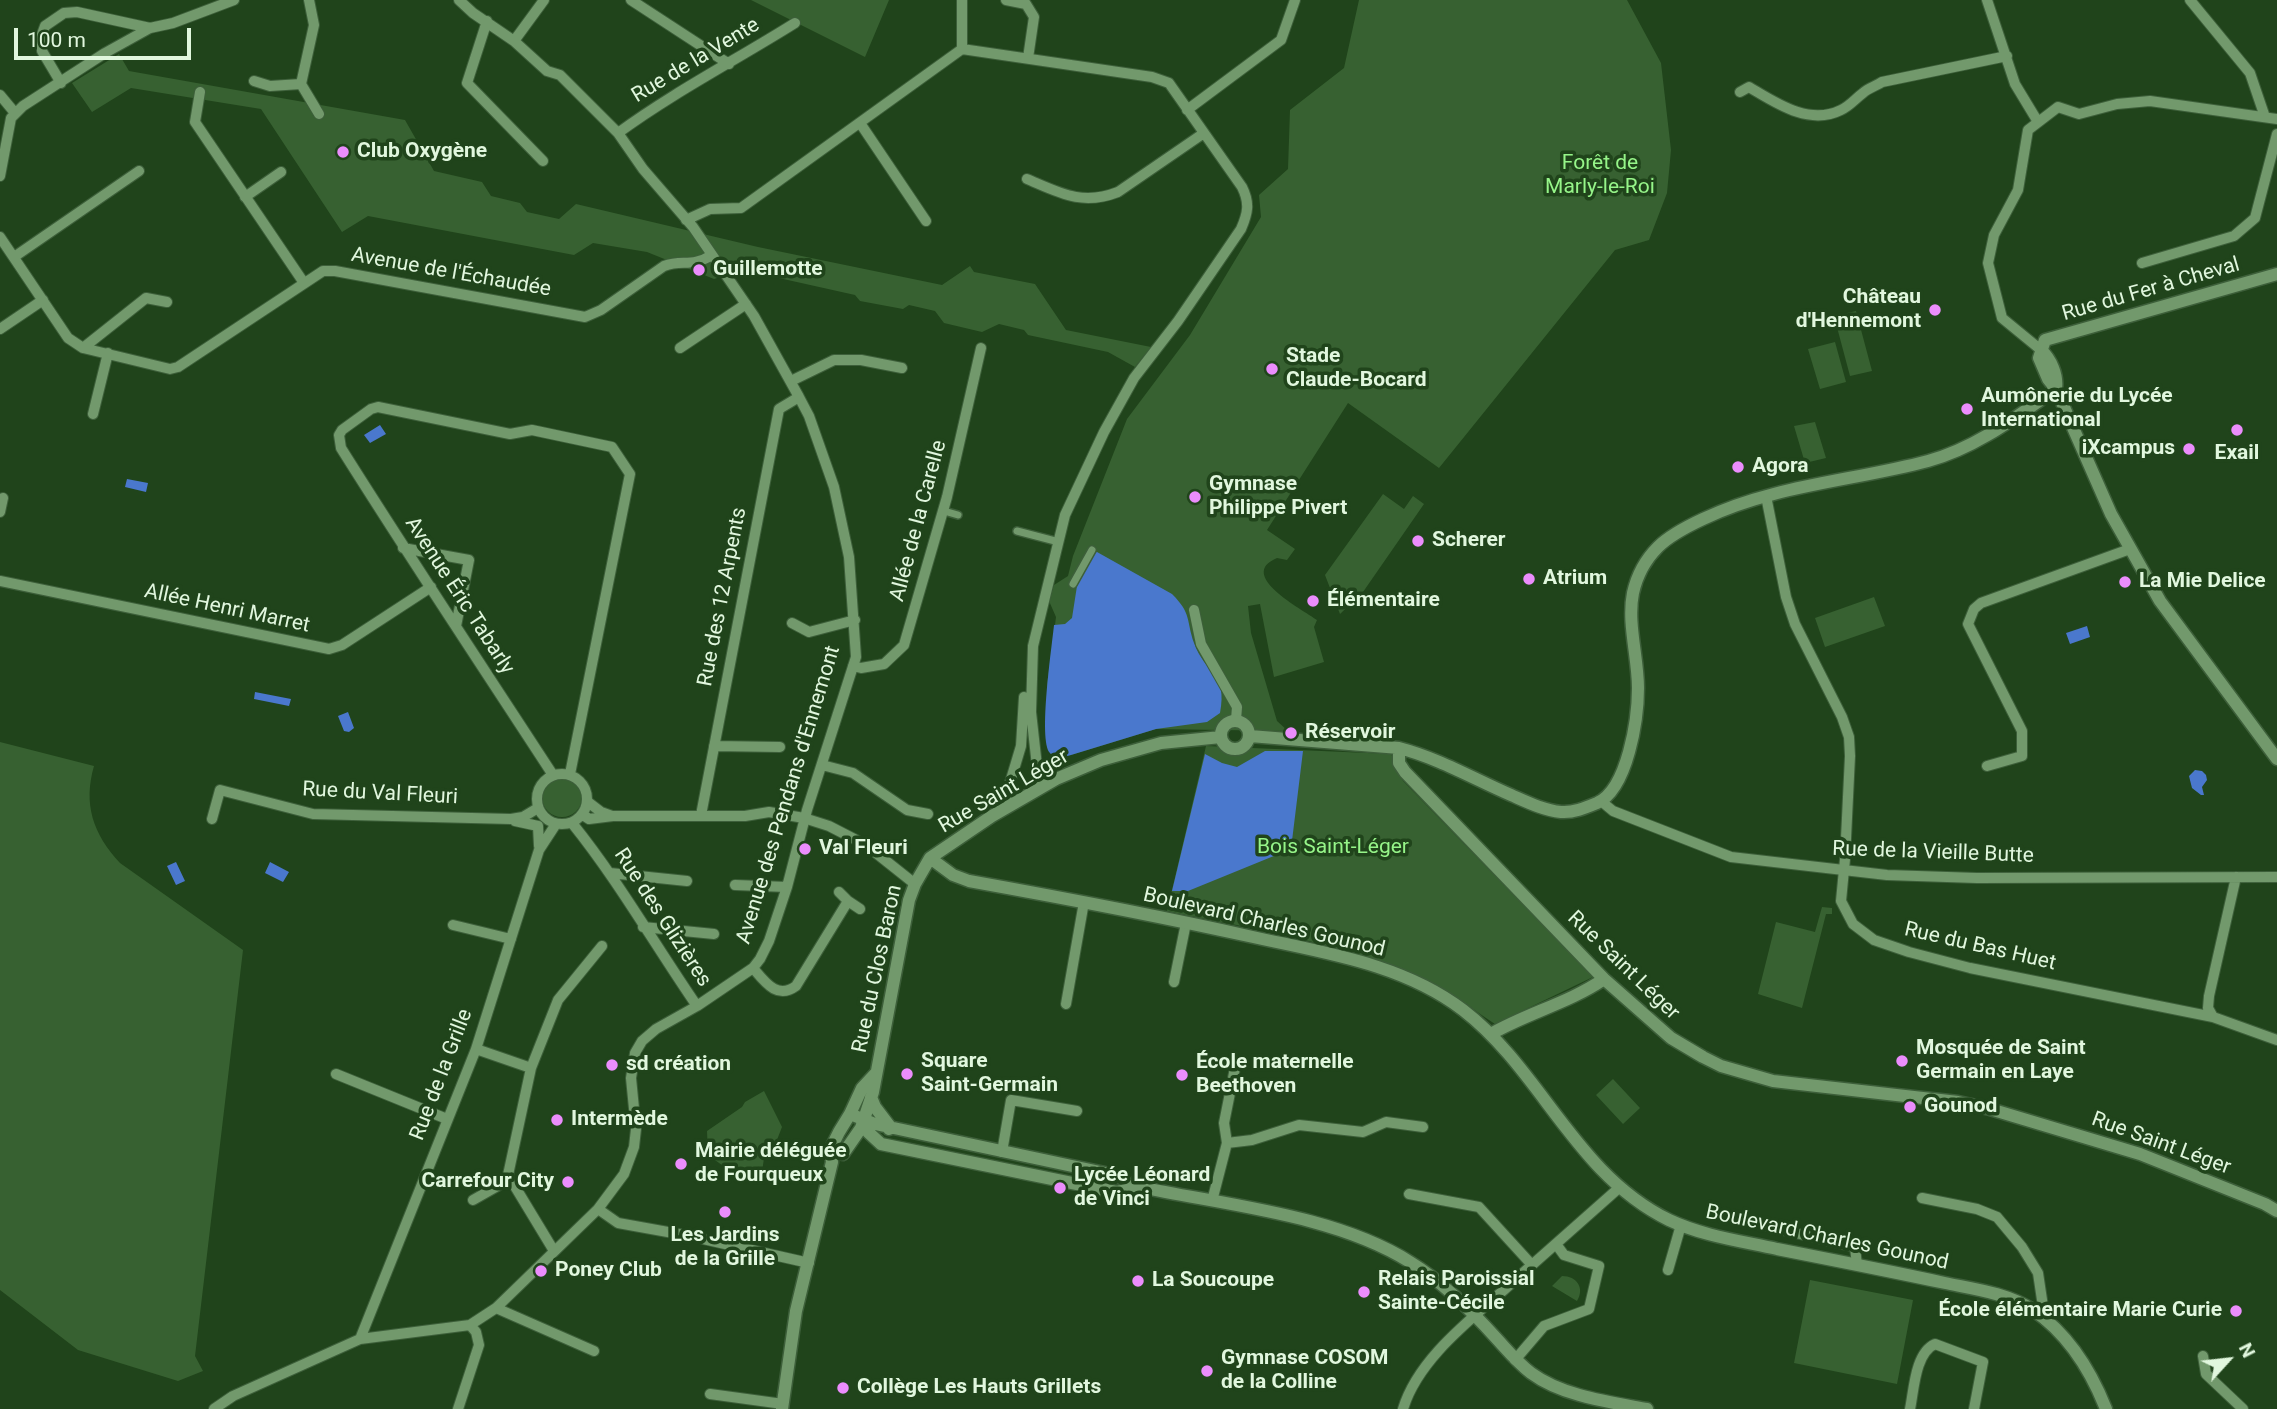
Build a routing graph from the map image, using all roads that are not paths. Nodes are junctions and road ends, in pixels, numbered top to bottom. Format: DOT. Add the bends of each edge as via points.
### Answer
graph roads {
  1 [pos="234,0"];
  2 [pos="309,0"];
  3 [pos="459,0"];
  4 [pos="544,0"];
  5 [pos="631,0"];
  6 [pos="962,0"];
  7 [pos="1006,0"];
  8 [pos="1295,0"];
  9 [pos="1987,0"];
  10 [pos="2190,0"];
  11 [pos="487,20"];
  12 [pos="795,23"];
  13 [pos="150,28"];
  14 [pos="514,41"];
  15 [pos="962,49"];
  16 [pos="2007,56"];
  17 [pos="1028,58"];
  18 [pos="729,64"];
  19 [pos="254,81"];
  20 [pos="61,83"];
  21 [pos="301,84"];
  22 [pos="200,92"];
  23 [pos="1740,92"];
  24 [pos="0,95"];
  25 [pos="1187,110"];
  26 [pos="15,113"];
  27 [pos="319,114"];
  28 [pos="2265,117"];
  29 [pos="2277,119"];
  30 [pos="2038,122"];
  31 [pos="860,123"];
  32 [pos="618,133"];
  33 [pos="1204,134"];
  34 [pos="2277,134"];
  35 [pos="3,143"];
  36 [pos="542,161"];
  37 [pos="139,171"];
  38 [pos="281,172"];
  39 [pos="0,176"];
  40 [pos="1027,179"];
  41 [pos="245,197"];
  42 [pos="687,220"];
  43 [pos="926,220"];
  44 [pos="0,237"];
  45 [pos="712,255"];
  46 [pos="13,257"];
  47 [pos="2142,263"];
  48 [pos="2277,274"];
  49 [pos="304,283"];
  50 [pos="43,300"];
  51 [pos="167,302"];
  52 [pos="746,304"];
  53 [pos="0,329"];
  54 [pos="83,348"];
  55 [pos="680,348"];
  56 [pos="982,348"];
  57 [pos="2041,349"];
  58 [pos="108,353"];
  59 [pos="902,368"];
  60 [pos="790,381"];
  61 [pos="2056,389"];
  62 [pos="799,397"];
  63 [pos="93,414"];
  64 [pos="1766,496"];
  65 [pos="3,498"];
  66 [pos="943,511"];
  67 [pos="0,512"];
  68 [pos="958,515"];
  69 [pos="1017,531"];
  70 [pos="1059,541"];
  71 [pos="403,548"];
  72 [pos="2130,549"];
  73 [pos="1092,550"];
  74 [pos="0,581"];
  75 [pos="1073,584"];
  76 [pos="431,587"];
  77 [pos="1194,610"];
  78 [pos="855,620"];
  79 [pos="792,623"];
  80 [pos="456,626"];
  81 [pos="853,666"];
  82 [pos="1024,697"];
  83 [pos="1236,720"];
  84 [pos="1250,736"];
  85 [pos="1221,737"];
  86 [pos="714,746"];
  87 [pos="780,747"];
  88 [pos="1399,748"];
  89 [pos="2277,759"];
  90 [pos="822,765"];
  91 [pos="1987,766"];
  92 [pos="570,774"];
  93 [pos="553,775"];
  94 [pos="1042,787"];
  95 [pos="1601,801"];
  96 [pos="588,802"];
  97 [pos="1009,806"];
  98 [pos="928,814"];
  99 [pos="583,815"];
  100 [pos="701,815"];
  101 [pos="613,816"];
  102 [pos="540,817"];
  103 [pos="804,818"];
  104 [pos="212,819"];
  105 [pos="511,819"];
  106 [pos="572,823"];
  107 [pos="556,824"];
  108 [pos="539,850"];
  109 [pos="596,852"];
  110 [pos="930,858"];
  111 [pos="1845,869"];
  112 [pos="610,873"];
  113 [pos="2236,877"];
  114 [pos="2277,877"];
  115 [pos="918,878"];
  116 [pos="687,881"];
  117 [pos="735,885"];
  118 [pos="787,887"];
  119 [pos="839,892"];
  120 [pos="848,901"];
  121 [pos="1084,902"];
  122 [pos="860,909"];
  123 [pos="1186,923"];
  124 [pos="453,925"];
  125 [pos="643,928"];
  126 [pos="714,934"];
  127 [pos="511,939"];
  128 [pos="602,946"];
  129 [pos="753,968"];
  130 [pos="1604,979"];
  131 [pos="1174,982"];
  132 [pos="1066,1004"];
  133 [pos="697,1006"];
  134 [pos="2213,1017"];
  135 [pos="1491,1034"];
  136 [pos="2277,1040"];
  137 [pos="476,1049"];
  138 [pos="531,1068"];
  139 [pos="1235,1068"];
  140 [pos="875,1073"];
  141 [pos="336,1074"];
  142 [pos="871,1097"];
  143 [pos="1077,1111"];
  144 [pos="850,1114"];
  145 [pos="447,1119"];
  146 [pos="870,1121"];
  147 [pos="1423,1127"];
  148 [pos="891,1128"];
  149 [pos="879,1142"];
  150 [pos="1227,1143"];
  151 [pos="1002,1152"];
  152 [pos="843,1154"];
  153 [pos="832,1162"];
  154 [pos="510,1179"];
  155 [pos="1140,1187"];
  156 [pos="1620,1187"];
  157 [pos="1409,1194"];
  158 [pos="1922,1198"];
  159 [pos="473,1200"];
  160 [pos="1212,1201"];
  161 [pos="598,1209"];
  162 [pos="2277,1211"];
  163 [pos="1736,1219"];
  164 [pos="1681,1225"];
  165 [pos="1556,1244"];
  166 [pos="554,1251"];
  167 [pos="808,1263"];
  168 [pos="1532,1265"];
  169 [pos="1857,1265"];
  170 [pos="1668,1270"];
  171 [pos="496,1308"];
  172 [pos="1475,1316"];
  173 [pos="2045,1320"];
  174 [pos="470,1325"];
  175 [pos="360,1339"];
  176 [pos="594,1351"];
  177 [pos="2203,1356"];
  178 [pos="1516,1360"];
  179 [pos="710,1394"];
  180 [pos="783,1406"];
  181 [pos="214,1409"];
  182 [pos="458,1409"];
  183 [pos="1403,1409"];
  184 [pos="1647,1409"];
  185 [pos="1910,1409"];
  186 [pos="1974,1409"];
  187 [pos="2106,1409"];
  188 [pos="2243,1409"];
  1 -- 13 [label="street"];
  2 -- 21 [label="street" via="314,25"];
  3 -- 11 [label="street, Avenue des Pendans d'Ennemont"];
  4 -- 14 [label="street"];
  5 -- 18 [label="street"];
  6 -- 15 [label="street"];
  7 -- 17 [label="street" via="1026,4 1034,17"];
  8 -- 25 [label="street" via="1282,40"];
  9 -- 16 [label="street"];
  10 -- 28 [label="street" via="2250,73"];
  11 -- 14 [label="street, Avenue des Pendans d'Ennemont"];
  11 -- 36 [label="street" via="467,83"];
  12 -- 18 [label="street, Rue de la Vente"];
  13 -- 20 [label="street"];
  13 -- 20 [label="street" via="64,13 46,26 41,37 42,51"];
  14 -- 32 [label="street, Avenue des Pendans d'Ennemont" via="547,71 560,75"];
  15 -- 17 [label="street"];
  15 -- 31 [label="street"];
  16 -- 23 [label="street" via="1882,82 1839,111 1825,114 1784,107 1749,87"];
  16 -- 30 [label="street" via="2015,84"];
  17 -- 25 [label="street" via="1152,77 1168,83"];
  18 -- 32 [label="street, Rue de la Vente" via="663,100"];
  19 -- 21 [label="street" via="270,86"];
  20 -- 26 [label="street"];
  21 -- 27 [label="street"];
  22 -- 41 [label="street" via="195,122"];
  24 -- 26 [label="street"];
  25 -- 33 [label="street"];
  26 -- 35 [label="street"];
  28 -- 29 [label="street"];
  28 -- 30 [label="street" via="2150,101 2079,114 2058,107"];
  30 -- 57 [label="street" via="2028,130 2018,190 1994,235 1988,264 2002,318"];
  31 -- 42 [label="street" via="741,208 710,209"];
  31 -- 43 [label="street"];
  32 -- 42 [label="street, Avenue des Pendans d'Ennemont"];
  33 -- 40 [label="street" via="1107,197 1077,199"];
  33 -- 70 [label="street" via="1242,187 1249,201 1247,215 1178,321 1134,378 1065,515"];
  34 -- 47 [label="street" via="2255,218 2234,236"];
  35 -- 39 [label="street"];
  37 -- 46 [label="street"];
  38 -- 41 [label="street"];
  41 -- 49 [label="street"];
  42 -- 45 [label="street, Avenue des Pendans d'Ennemont"];
  44 -- 46 [label="street"];
  45 -- 49 [label="street, Avenue de l'Échaudée" via="693,264 669,264 584,317 335,271 323,271"];
  45 -- 52 [label="street, Avenue des Pendans d'Ennemont"];
  46 -- 50 [label="street"];
  48 -- 57 [label="street, Rue du Fer à Cheval" via="2045,340"];
  49 -- 58 [label="street, Avenue de l'Échaudée" via="178,367 170,369"];
  50 -- 53 [label="street"];
  50 -- 54 [label="street" via="68,338"];
  51 -- 54 [label="street" via="146,298"];
  52 -- 55 [label="street"];
  52 -- 60 [label="street, Avenue des Pendans d'Ennemont"];
  54 -- 58 [label="street, Avenue de l'Échaudée"];
  56 -- 66 [label="street, Allée de la Carelle"];
  57 -- 61 [label="street" via="2057,379"];
  58 -- 63 [label="street"];
  59 -- 60 [label="street" via="861,359 834,360"];
  60 -- 62 [label="street, Avenue des Pendans d'Ennemont"];
  61 -- 64 [label="street" via="1992,433 1930,460"];
  61 -- 72 [label="street"];
  62 -- 78 [label="street, Avenue des Pendans d'Ennemont" via="840,509"];
  62 -- 86 [label="street, Rue des 12 Arpents" via="779,409"];
  64 -- 95 [label="street" via="1689,525 1660,545 1644,565 1632,606 1638,688 1635,722 1625,764"];
  64 -- 111 [label="street, Rue du Bas Huet" via="1795,624 1849,737"];
  65 -- 67 [label="street"];
  66 -- 68 [label="street"];
  66 -- 81 [label="street, Allée de la Carelle" via="904,645 884,664"];
  69 -- 70 [label="street"];
  70 -- 94 [label="street" via="1033,646 1031,712"];
  71 -- 76 [label="street, Avenue Éric Tabarly"];
  71 -- 80 [label="street" via="469,560"];
  71 -- 92 [label="street, Avenue Éric Tabarly" via="341,448 342,430 371,410 379,407 510,434 532,430 612,447 630,474"];
  72 -- 89 [label="street" via="2160,601"];
  72 -- 91 [label="street" via="1973,609 1968,624 2022,731 2022,756"];
  73 -- 75 [label="street"];
  74 -- 76 [label="street, Allée Henri Marret" via="329,649"];
  76 -- 80 [label="street, Avenue Éric Tabarly"];
  77 -- 83 [label="street" via="1202,644 1237,707"];
  78 -- 79 [label="street" via="809,632"];
  78 -- 81 [label="street, Avenue des Pendans d'Ennemont"];
  80 -- 93 [label="street, Avenue Éric Tabarly"];
  81 -- 90 [label="street, Avenue des Pendans d'Ennemont"];
  82 -- 97 [label="street" via="1021,746 1009,786"];
  83 -- 84 [label="street" via="1247,726"];
  83 -- 85 [label="street" via="1224,725"];
  84 -- 85 [label="street, Rue Saint Léger" via="1238,749 1229,748"];
  84 -- 88 [label="street, Rue Saint Léger"];
  85 -- 94 [label="street, Rue Saint Léger" via="1161,743 1101,760"];
  86 -- 87 [label="street"];
  86 -- 100 [label="street, Rue des 12 Arpents"];
  88 -- 95 [label="street" via="1539,807 1576,811"];
  88 -- 130 [label="street, Rue Saint Léger" via="1399,763 1405,772"];
  90 -- 98 [label="street" via="853,773 907,810"];
  90 -- 103 [label="street, Avenue des Pendans d'Ennemont"];
  92 -- 93 [label="street"];
  92 -- 96 [label="street" via="586,788"];
  93 -- 102 [label="street" via="538,792"];
  94 -- 97 [label="street, Rue Saint Léger"];
  95 -- 111 [label="street, Rue de la Vieille Butte" via="1613,811 1731,857"];
  96 -- 99 [label="street"];
  96 -- 101 [label="street"];
  97 -- 110 [label="street, Rue Saint Léger"];
  99 -- 101 [label="street" via="589,819"];
  99 -- 106 [label="street"];
  99 -- 109 [label="street, Rue des Glizières"];
  100 -- 101 [label="street"];
  100 -- 103 [label="street" via="769,812"];
  102 -- 105 [label="street"];
  102 -- 105 [label="street, Rue du Val Fleuri"];
  102 -- 107 [label="street"];
  102 -- 108 [label="street"];
  103 -- 115 [label="street" via="866,845"];
  103 -- 118 [label="street, Avenue des Pendans d'Ennemont"];
  104 -- 105 [label="street, Rue du Val Fleuri" via="220,790 313,814"];
  106 -- 107 [label="street"];
  106 -- 109 [label="street, Rue des Glizières"];
  107 -- 108 [label="street, Rue de la Grille"];
  108 -- 127 [label="street, Rue de la Grille"];
  109 -- 112 [label="street, Rue des Glizières"];
  110 -- 115 [label="street, Rue du Clos Baron"];
  110 -- 121 [label="street, Boulevard Charles Gounod" via="969,881"];
  111 -- 113 [label="street, Rue de la Vieille Butte" via="1977,878"];
  111 -- 134 [label="street, Rue du Bas Huet" via="1841,901 1859,929 1874,940 1970,968"];
  112 -- 116 [label="street"];
  112 -- 125 [label="street, Rue des Glizières"];
  113 -- 114 [label="street, Rue de la Vieille Butte"];
  113 -- 134 [label="street" via="2209,996"];
  115 -- 140 [label="street, Rue du Clos Baron" via="909,900"];
  117 -- 118 [label="street"];
  118 -- 129 [label="street, Avenue des Pendans d'Ennemont" via="769,941"];
  119 -- 120 [label="street"];
  120 -- 122 [label="street"];
  120 -- 129 [label="street" via="790,990 776,991"];
  121 -- 123 [label="street, Boulevard Charles Gounod"];
  121 -- 132 [label="street"];
  123 -- 131 [label="street"];
  123 -- 135 [label="street, Boulevard Charles Gounod" via="1346,957 1397,974 1448,1000"];
  124 -- 127 [label="street"];
  125 -- 126 [label="street"];
  125 -- 133 [label="street, Rue des Glizières"];
  127 -- 137 [label="street, Rue de la Grille"];
  128 -- 138 [label="street" via="558,1000"];
  129 -- 133 [label="street, Avenue des Pendans d'Ennemont"];
  130 -- 135 [label="street"];
  130 -- 162 [label="street, Rue Saint Léger" via="1671,1038 1721,1066 1773,1081 1990,1109 2140,1154"];
  133 -- 161 [label="street, Avenue des Pendans d'Ennemont" via="656,1029 635,1053 631,1078 636,1129 631,1157"];
  134 -- 136 [label="street, Rue du Bas Huet"];
  135 -- 156 [label="street, Boulevard Charles Gounod" via="1595,1166"];
  137 -- 138 [label="street"];
  137 -- 145 [label="street, Rue de la Grille"];
  138 -- 154 [label="street"];
  139 -- 150 [label="street" via="1224,1123"];
  140 -- 142 [label="street, Rue du Clos Baron"];
  140 -- 144 [label="street"];
  141 -- 145 [label="street"];
  142 -- 146 [label="street, Rue du Clos Baron"];
  142 -- 148 [label="street"];
  143 -- 151 [label="street" via="1012,1100"];
  144 -- 146 [label="street"];
  144 -- 153 [label="street" via="830,1150"];
  145 -- 175 [label="street, Rue de la Grille"];
  146 -- 148 [label="street"];
  146 -- 149 [label="street" via="868,1132"];
  146 -- 152 [label="street, Rue du Clos Baron"];
  147 -- 150 [label="street" via="1386,1122 1363,1132 1299,1125"];
  148 -- 149 [label="street"];
  148 -- 151 [label="street"];
  149 -- 152 [label="street"];
  149 -- 155 [label="street" via="1116,1192"];
  150 -- 160 [label="street"];
  151 -- 155 [label="street" via="1119,1175"];
  152 -- 153 [label="street"];
  153 -- 167 [label="street"];
  154 -- 159 [label="street"];
  154 -- 166 [label="street"];
  155 -- 160 [label="street"];
  156 -- 164 [label="street, Boulevard Charles Gounod" via="1648,1209"];
  156 -- 165 [label="street"];
  157 -- 168 [label="street" via="1479,1208"];
  158 -- 173 [label="street" via="1997,1217 2038,1273"];
  160 -- 172 [label="street" via="1324,1225 1384,1247 1450,1290"];
  161 -- 166 [label="street, Avenue des Pendans d'Ennemont"];
  161 -- 167 [label="street" via="618,1223"];
  163 -- 169 [label="street" via="1855,1247"];
  164 -- 169 [label="street, Boulevard Charles Gounod"];
  164 -- 170 [label="street"];
  165 -- 168 [label="street"];
  165 -- 178 [label="street" via="1564,1255 1599,1266 1589,1310 1544,1326"];
  166 -- 171 [label="street, Avenue des Pendans d'Ennemont"];
  167 -- 180 [label="street" via="796,1311"];
  168 -- 172 [label="street"];
  169 -- 173 [label="street, Boulevard Charles Gounod" via="1997,1294 2016,1300"];
  171 -- 174 [label="street, Avenue des Pendans d'Ennemont"];
  171 -- 176 [label="street"];
  172 -- 178 [label="street"];
  172 -- 183 [label="street" via="1431,1359"];
  173 -- 187 [label="street, Boulevard Charles Gounod" via="2076,1352"];
  174 -- 175 [label="street"];
  174 -- 182 [label="street" via="479,1345"];
  175 -- 181 [label="street" via="233,1396"];
  177 -- 188 [label="street" via="2206,1374"];
  178 -- 184 [label="street" via="1559,1387"];
  179 -- 180 [label="street"];
  185 -- 186 [label="street" via="1922,1355 1935,1344 1983,1362"];
}
